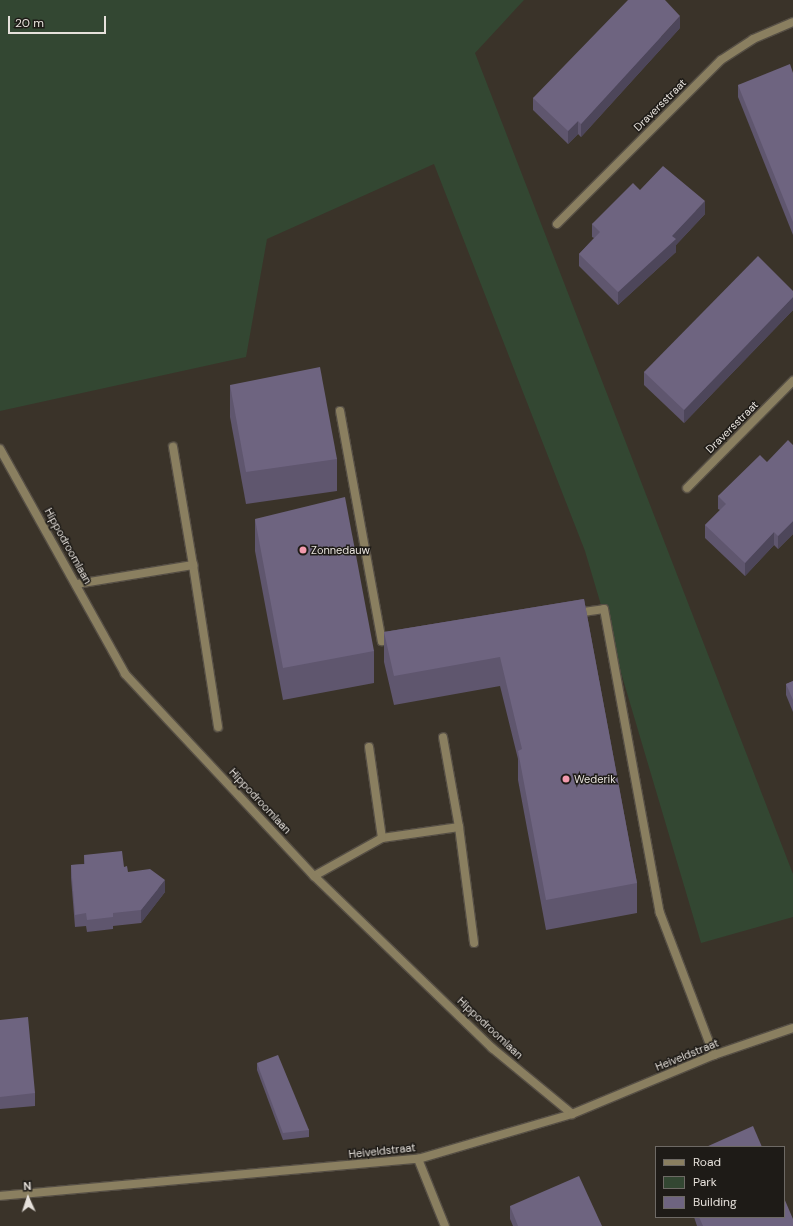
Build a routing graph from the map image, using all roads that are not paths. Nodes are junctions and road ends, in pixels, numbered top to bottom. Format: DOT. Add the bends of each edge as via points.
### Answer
graph roads {
  1 [pos="793,22"];
  2 [pos="557,224"];
  3 [pos="793,381"];
  4 [pos="340,411"];
  5 [pos="173,447"];
  6 [pos="0,448"];
  7 [pos="687,488"];
  8 [pos="193,565"];
  9 [pos="77,584"];
  10 [pos="566,615"];
  11 [pos="405,638"];
  12 [pos="218,727"];
  13 [pos="443,738"];
  14 [pos="369,747"];
  15 [pos="459,827"];
  16 [pos="382,838"];
  17 [pos="314,876"];
  18 [pos="474,943"];
  19 [pos="793,1028"];
  20 [pos="714,1055"];
  21 [pos="572,1114"];
  22 [pos="418,1159"];
  23 [pos="0,1196"];
  24 [pos="445,1226"];
  1 -- 2 [label="street, Draversstraat" via="754,39 721,60"];
  3 -- 7 [label="street, Draversstraat"];
  4 -- 11 [label="street" via="382,641"];
  5 -- 8 [label="street"];
  6 -- 9 [label="street, Hippodroomlaan"];
  8 -- 9 [label="street"];
  8 -- 12 [label="street"];
  9 -- 17 [label="street, Hippodroomlaan" via="125,674"];
  10 -- 20 [label="street" via="604,609 660,913"];
  13 -- 15 [label="street"];
  14 -- 16 [label="street"];
  15 -- 16 [label="street"];
  15 -- 18 [label="street"];
  16 -- 17 [label="street"];
  17 -- 21 [label="street, Hippodroomlaan" via="492,1048"];
  19 -- 20 [label="street, Heiveldstraat"];
  20 -- 21 [label="street, Heiveldstraat"];
  21 -- 22 [label="street, Heiveldstraat"];
  22 -- 23 [label="street, Heiveldstraat"];
  22 -- 24 [label="street"];
}
